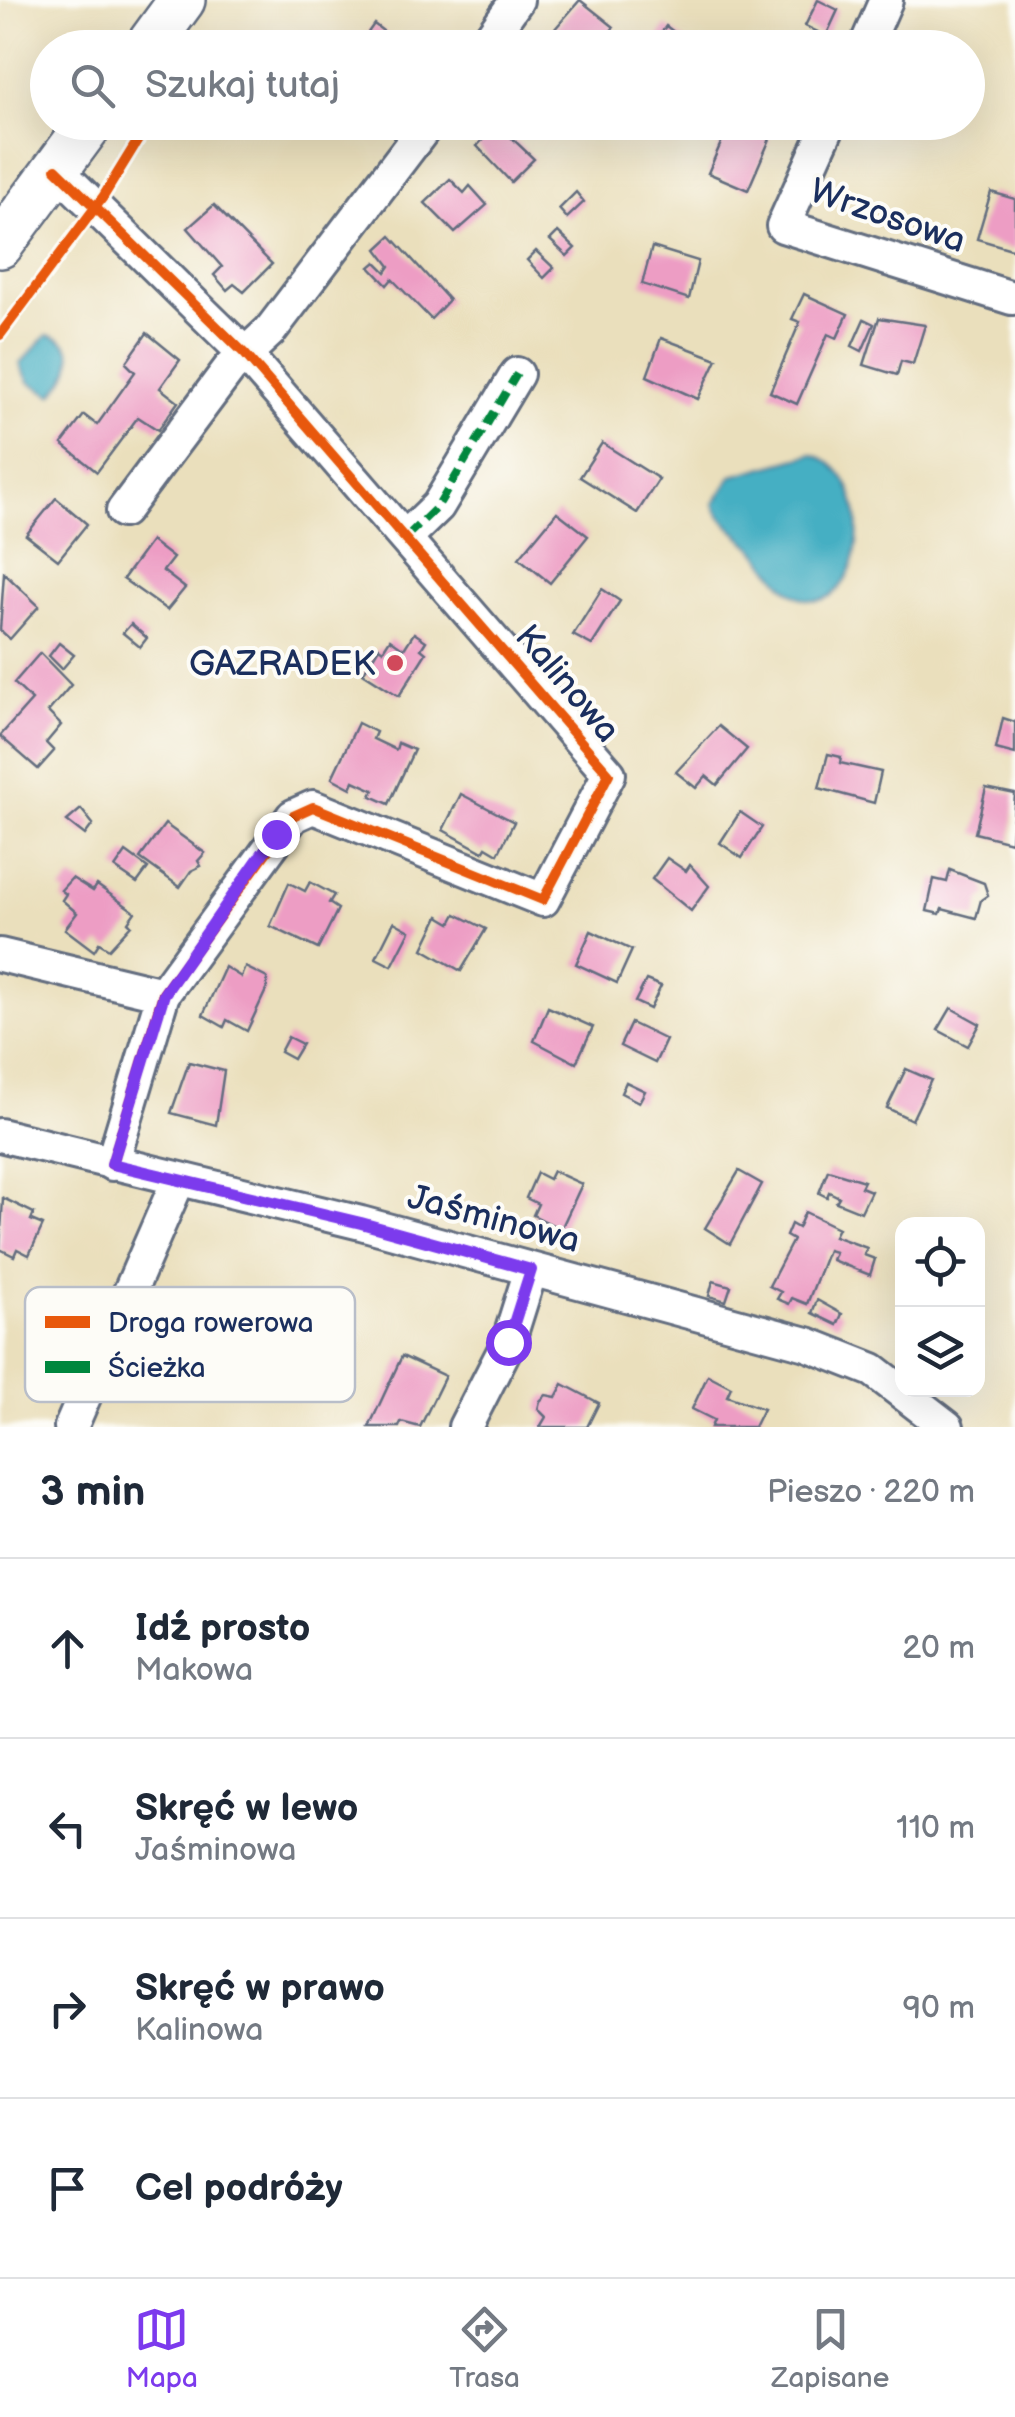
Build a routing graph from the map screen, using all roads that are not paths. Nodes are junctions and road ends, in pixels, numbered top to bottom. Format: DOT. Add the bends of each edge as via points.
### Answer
graph roads {
  1 [pos="182,0"];
  2 [pos="518,0"];
  3 [pos="886,0"];
  4 [pos="160,30"];
  5 [pos="496,30"];
  6 [pos="872,30"];
  7 [pos="78,140"];
  8 [pos="415,140"];
  9 [pos="822,140"];
  10 [pos="56,169"];
  11 [pos="0,244"];
  12 [pos="1012,298"];
  13 [pos="245,354"];
  14 [pos="517,374"];
  15 [pos="123,511"];
  16 [pos="406,536"];
  17 [pos="0,955"];
  18 [pos="164,994"];
  19 [pos="0,1136"];
  20 [pos="112,1164"];
  21 [pos="178,1181"];
  22 [pos="531,1270"];
  23 [pos="132,1287"];
  24 [pos="82,1402"];
  25 [pos="71,1427"];
  26 [pos="465,1427"];
  27 [pos="946,1427"];
  1 -- 4 [label="main road"];
  2 -- 5 [label="street"];
  3 -- 6 [label="street"];
  7 -- 10 [label="main road"];
  8 -- 13 [label="street"];
  9 -- 12 [label="street, Wrzosowa" via="783,226"];
  10 -- 11 [label="main road"];
  10 -- 13 [label="street, Kalinowa"];
  13 -- 15 [label="street"];
  13 -- 16 [label="street, Kalinowa"];
  14 -- 16 [label="street" via="438,506"];
  16 -- 18 [label="street, Kalinowa" via="609,774 543,900 313,807 276,834"];
  17 -- 18 [label="street"];
  18 -- 20 [label="street, Kalinowa"];
  19 -- 20 [label="street, Jaśminowa"];
  20 -- 21 [label="street, Jaśminowa"];
  21 -- 22 [label="street, Jaśminowa"];
  21 -- 23 [label="street"];
  22 -- 26 [label="street" via="508,1342"];
  22 -- 27 [label="street, Jaśminowa" via="808,1344 872,1370"];
  24 -- 25 [label="street"];
}
